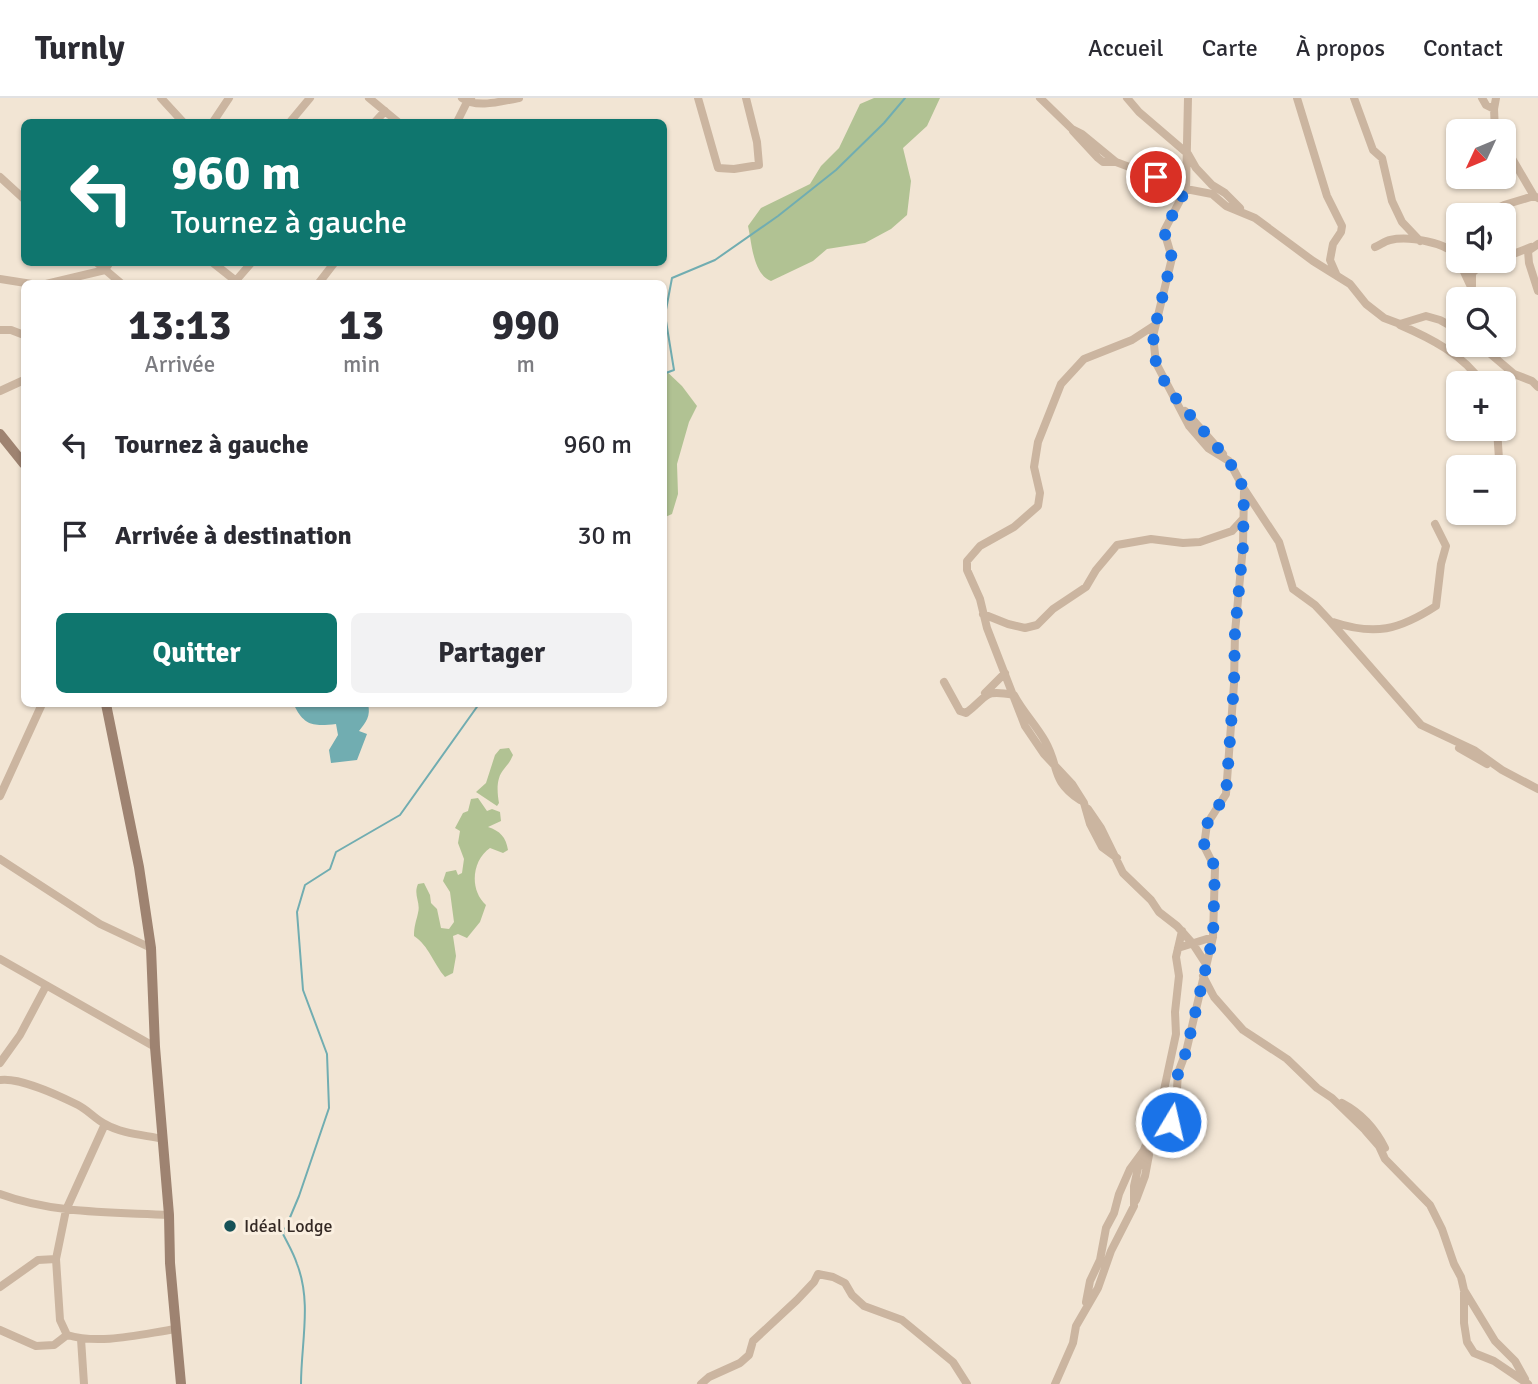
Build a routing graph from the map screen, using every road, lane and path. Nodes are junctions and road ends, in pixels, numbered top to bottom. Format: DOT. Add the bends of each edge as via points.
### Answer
graph roads {
  1 [pos="161,98"];
  2 [pos="229,98"];
  3 [pos="369,98"];
  4 [pos="519,98"];
  5 [pos="698,98"];
  6 [pos="746,98"];
  7 [pos="1040,98"];
  8 [pos="1127,98"];
  9 [pos="1188,98"];
  10 [pos="1297,98"];
  11 [pos="1354,98"];
  12 [pos="1482,98"];
  13 [pos="1496,98"];
  14 [pos="308,99"];
  15 [pos="467,99"];
  16 [pos="1494,109"];
  17 [pos="384,111"];
  18 [pos="180,119"];
  19 [pos="215,119"];
  20 [pos="292,119"];
  21 [pos="377,119"];
  22 [pos="394,119"];
  23 [pos="458,119"];
  24 [pos="1494,119"];
  25 [pos="1188,154"];
  26 [pos="1516,164"];
  27 [pos="0,177"];
  28 [pos="1186,189"];
  29 [pos="21,196"];
  30 [pos="1536,197"];
  31 [pos="1512,203"];
  32 [pos="1255,218"];
  33 [pos="1420,241"];
  34 [pos="1536,244"];
  35 [pos="1446,246"];
  36 [pos="1376,247"];
  37 [pos="1516,252"];
  38 [pos="108,266"];
  39 [pos="217,266"];
  40 [pos="249,266"];
  41 [pos="1472,273"];
  42 [pos="1337,276"];
  43 [pos="0,279"];
  44 [pos="60,280"];
  45 [pos="119,280"];
  46 [pos="233,280"];
  47 [pos="237,280"];
  48 [pos="21,282"];
  49 [pos="1472,287"];
  50 [pos="1538,291"];
  51 [pos="1446,323"];
  52 [pos="1400,324"];
  53 [pos="1155,325"];
  54 [pos="0,330"];
  55 [pos="21,334"];
  56 [pos="1494,357"];
  57 [pos="1473,371"];
  58 [pos="21,381"];
  59 [pos="1538,387"];
  60 [pos="0,391"];
  61 [pos="0,434"];
  62 [pos="21,460"];
  63 [pos="1244,489"];
  64 [pos="1243,518"];
  65 [pos="1436,524"];
  66 [pos="983,614"];
  67 [pos="1330,621"];
  68 [pos="1005,673"];
  69 [pos="944,682"];
  70 [pos="1014,695"];
  71 [pos="983,696"];
  72 [pos="41,707"];
  73 [pos="107,707"];
  74 [pos="1538,789"];
  75 [pos="0,796"];
  76 [pos="0,859"];
  77 [pos="1182,931"];
  78 [pos="1213,937"];
  79 [pos="1193,944"];
  80 [pos="151,948"];
  81 [pos="1178,948"];
  82 [pos="0,959"];
  83 [pos="1206,964"];
  84 [pos="1203,975"];
  85 [pos="46,986"];
  86 [pos="155,1047"];
  87 [pos="0,1063"];
  88 [pos="0,1080"];
  89 [pos="105,1124"];
  90 [pos="163,1139"];
  91 [pos="0,1194"];
  92 [pos="66,1210"];
  93 [pos="169,1215"];
  94 [pos="56,1258"];
  95 [pos="0,1287"];
  96 [pos="1464,1290"];
  97 [pos="1084,1308"];
  98 [pos="176,1329"];
  99 [pos="0,1330"];
  100 [pos="67,1335"];
  101 [pos="80,1339"];
  102 [pos="85,1384"];
  103 [pos="181,1384"];
  104 [pos="701,1384"];
  105 [pos="967,1384"];
  106 [pos="1055,1384"];
  107 [pos="1528,1384"];
  1 -- 18 [label="street"];
  2 -- 19 [label="street"];
  3 -- 17 [label="street"];
  4 -- 15 [label="street" via="484,104"];
  5 -- 6 [label="street" via="718,168 734,169 759,164"];
  7 -- 28 [label="street" via="1116,162 1180,192"];
  8 -- 25 [label="street"];
  9 -- 25 [label="street"];
  10 -- 42 [label="street" via="1327,196 1342,226 1331,260"];
  11 -- 33 [label="street" via="1373,150 1382,158 1392,201 1402,222"];
  12 -- 16 [label="street"];
  13 -- 16 [label="street"];
  14 -- 20 [label="street"];
  15 -- 23 [label="street"];
  16 -- 24 [label="street"];
  17 -- 21 [label="street"];
  17 -- 22 [label="street"];
  25 -- 28 [label="street"];
  25 -- 32 [label="street" via="1212,186"];
  26 -- 30 [label="street"];
  27 -- 29 [label="street"];
  28 -- 32 [label="street" via="1212,194 1226,206"];
  28 -- 53 [label="street" via="1164,231 1172,258"];
  30 -- 31 [label="street"];
  32 -- 42 [label="street"];
  33 -- 35 [label="street"];
  33 -- 36 [label="street" via="1389,240"];
  34 -- 37 [label="street"];
  34 -- 50 [label="street" via="1528,251"];
  38 -- 44 [label="street"];
  38 -- 45 [label="street"];
  39 -- 46 [label="street"];
  40 -- 47 [label="street"];
  41 -- 49 [label="street"];
  42 -- 52 [label="street" via="1384,318"];
  43 -- 48 [label="street"];
  51 -- 52 [label="street" via="1426,316"];
  52 -- 57 [label="street" via="1431,339"];
  53 -- 63 [label="street" via="1156,363 1168,389 1189,426 1229,461"];
  53 -- 66 [label="street" via="1132,340 1084,359 1061,384 1038,442 1034,467 1038,506 1014,527 980,546 967,561"];
  54 -- 55 [label="street"];
  56 -- 59 [label="street"];
  58 -- 60 [label="street"];
  61 -- 62 [label="main road"];
  63 -- 64 [label="street"];
  63 -- 67 [label="street" via="1279,542 1293,589"];
  64 -- 66 [label="street" via="1233,531 1200,542 1151,540 1117,545 1086,587 1037,625 1026,628"];
  64 -- 78 [label="street" via="1226,794 1207,824 1204,846 1215,867"];
  65 -- 67 [label="street" via="1446,546 1437,606 1415,619 1373,631"];
  66 -- 68 [label="street"];
  67 -- 74 [label="street" via="1421,725 1474,750"];
  68 -- 70 [label="street"];
  68 -- 71 [label="street"];
  69 -- 71 [label="street" via="960,711 966,713"];
  70 -- 71 [label="street" via="995,692"];
  70 -- 77 [label="street" via="1047,743 1057,778 1084,803 1123,873"];
  72 -- 75 [label="street"];
  73 -- 80 [label="main road"];
  76 -- 80 [label="street" via="100,924"];
  77 -- 79 [label="street"];
  77 -- 81 [label="street"];
  78 -- 79 [label="street"];
  78 -- 83 [label="street"];
  79 -- 81 [label="street"];
  79 -- 83 [label="street"];
  80 -- 86 [label="main road"];
  81 -- 97 [label="street" via="1176,1034 1164,1091 1150,1105 1152,1126 1119,1194"];
  82 -- 85 [label="street"];
  83 -- 84 [label="street"];
  84 -- 96 [label="street" via="1214,997 1243,1030 1287,1059 1317,1088 1361,1113 1445,1237"];
  84 -- 97 [label="street" via="1178,1073 1171,1122 1138,1168 1134,1206 1098,1288"];
  85 -- 86 [label="street"];
  85 -- 87 [label="street"];
  86 -- 90 [label="main road"];
  88 -- 89 [label="street" via="35,1087 79,1105"];
  89 -- 90 [label="street"];
  89 -- 92 [label="street"];
  90 -- 93 [label="main road"];
  91 -- 92 [label="street"];
  92 -- 93 [label="street"];
  92 -- 94 [label="street"];
  93 -- 98 [label="main road"];
  94 -- 95 [label="street" via="38,1260"];
  94 -- 100 [label="street" via="60,1320"];
  96 -- 107 [label="street" via="1494,1341 1515,1361"];
  96 -- 107 [label="street" via="1467,1342 1474,1353"];
  97 -- 106 [label="street"];
  98 -- 101 [label="street"];
  98 -- 103 [label="main road"];
  99 -- 100 [label="street" via="36,1346 54,1345"];
  100 -- 101 [label="street"];
  101 -- 102 [label="street"];
  104 -- 105 [label="street" via="750,1355 753,1341 818,1274 845,1283 864,1306 902,1320 953,1362"];
}
